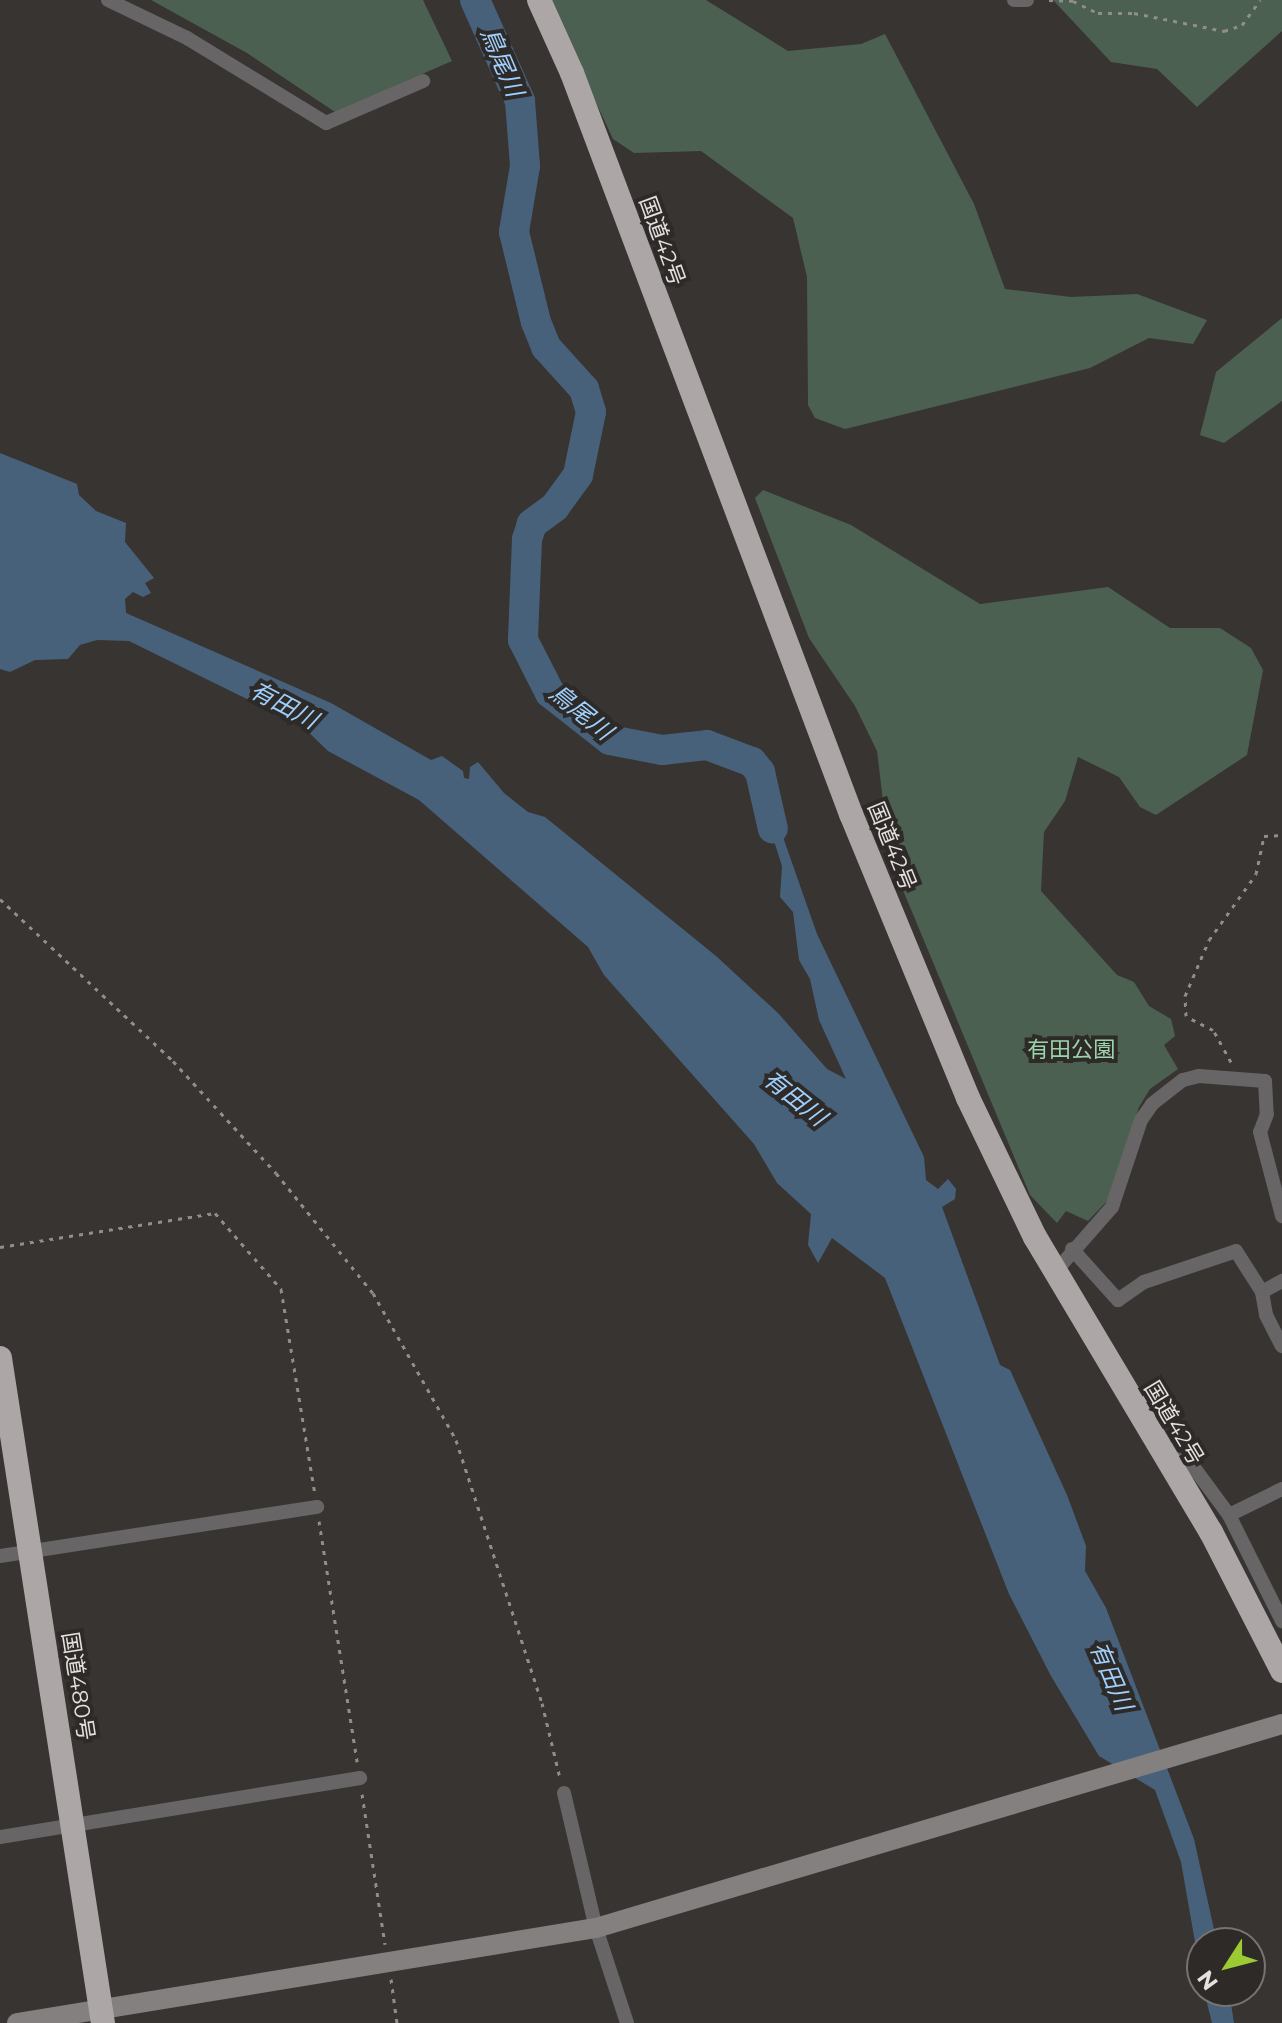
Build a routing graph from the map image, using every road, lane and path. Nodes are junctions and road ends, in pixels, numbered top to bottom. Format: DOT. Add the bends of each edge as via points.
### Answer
graph roads {
  1 [pos="108,0"];
  2 [pos="539,0"];
  3 [pos="1014,0"];
  4 [pos="1027,0"];
  5 [pos="1049,0"];
  6 [pos="1260,0"];
  7 [pos="423,81"];
  8 [pos="1282,835"];
  9 [pos="0,899"];
  10 [pos="1282,1078"];
  11 [pos="1239,1080"];
  12 [pos="1265,1081"];
  13 [pos="1282,1216"];
  14 [pos="0,1247"];
  15 [pos="1072,1249"];
  16 [pos="1055,1272"];
  17 [pos="1282,1281"];
  18 [pos="1262,1292"];
  19 [pos="1282,1346"];
  20 [pos="0,1358"];
  21 [pos="1161,1453"];
  22 [pos="1282,1489"];
  23 [pos="317,1507"];
  24 [pos="1229,1515"];
  25 [pos="32,1551"];
  26 [pos="0,1556"];
  27 [pos="1282,1621"];
  28 [pos="1282,1671"];
  29 [pos="1277,1726"];
  30 [pos="360,1778"];
  31 [pos="564,1793"];
  32 [pos="73,1826"];
  33 [pos="0,1837"];
  34 [pos="596,1928"];
  35 [pos="388,1964"];
  36 [pos="102,2016"];
  37 [pos="17,2023"];
  38 [pos="397,2023"];
  39 [pos="627,2023"];
  1 -- 7 [label="street" via="187,38 326,123"];
  2 -- 16 [label="highway, 国道42号" via="572,73 907,956 968,1098"];
  3 -- 4 [label="street"];
  5 -- 6 [label="path" via="1073,1 1098,13 1134,13 1224,31 1242,25"];
  8 -- 11 [label="path" via="1264,836 1256,874 1209,940 1183,1006 1186,1016 1213,1030"];
  9 -- 31 [label="path" via="173,1061 276,1173 373,1293 456,1440 542,1703"];
  10 -- 12 [label="street"];
  11 -- 12 [label="street"];
  11 -- 15 [label="street" via="1183,1080 1152,1104 1141,1120 1117,1199"];
  12 -- 13 [label="street" via="1267,1114 1260,1132"];
  14 -- 23 [label="path" via="215,1213 281,1289"];
  15 -- 16 [label="street"];
  15 -- 18 [label="street" via="1118,1300 1144,1282 1236,1251"];
  16 -- 21 [label="highway, 国道42号"];
  17 -- 18 [label="street"];
  18 -- 19 [label="street" via="1266,1315"];
  20 -- 25 [label="highway, 国道480号"];
  21 -- 24 [label="street" via="1192,1465"];
  21 -- 28 [label="highway, 国道42号" via="1211,1532"];
  22 -- 24 [label="street"];
  23 -- 25 [label="street"];
  23 -- 30 [label="path"];
  24 -- 27 [label="street"];
  25 -- 26 [label="street"];
  25 -- 32 [label="highway, 国道480号"];
  29 -- 34 [label="street"];
  30 -- 32 [label="street"];
  30 -- 35 [label="path"];
  31 -- 34 [label="street"];
  32 -- 33 [label="street"];
  32 -- 36 [label="highway, 国道480号"];
  34 -- 35 [label="street"];
  34 -- 39 [label="street"];
  35 -- 36 [label="street"];
  35 -- 38 [label="path"];
  36 -- 37 [label="street"];
}
